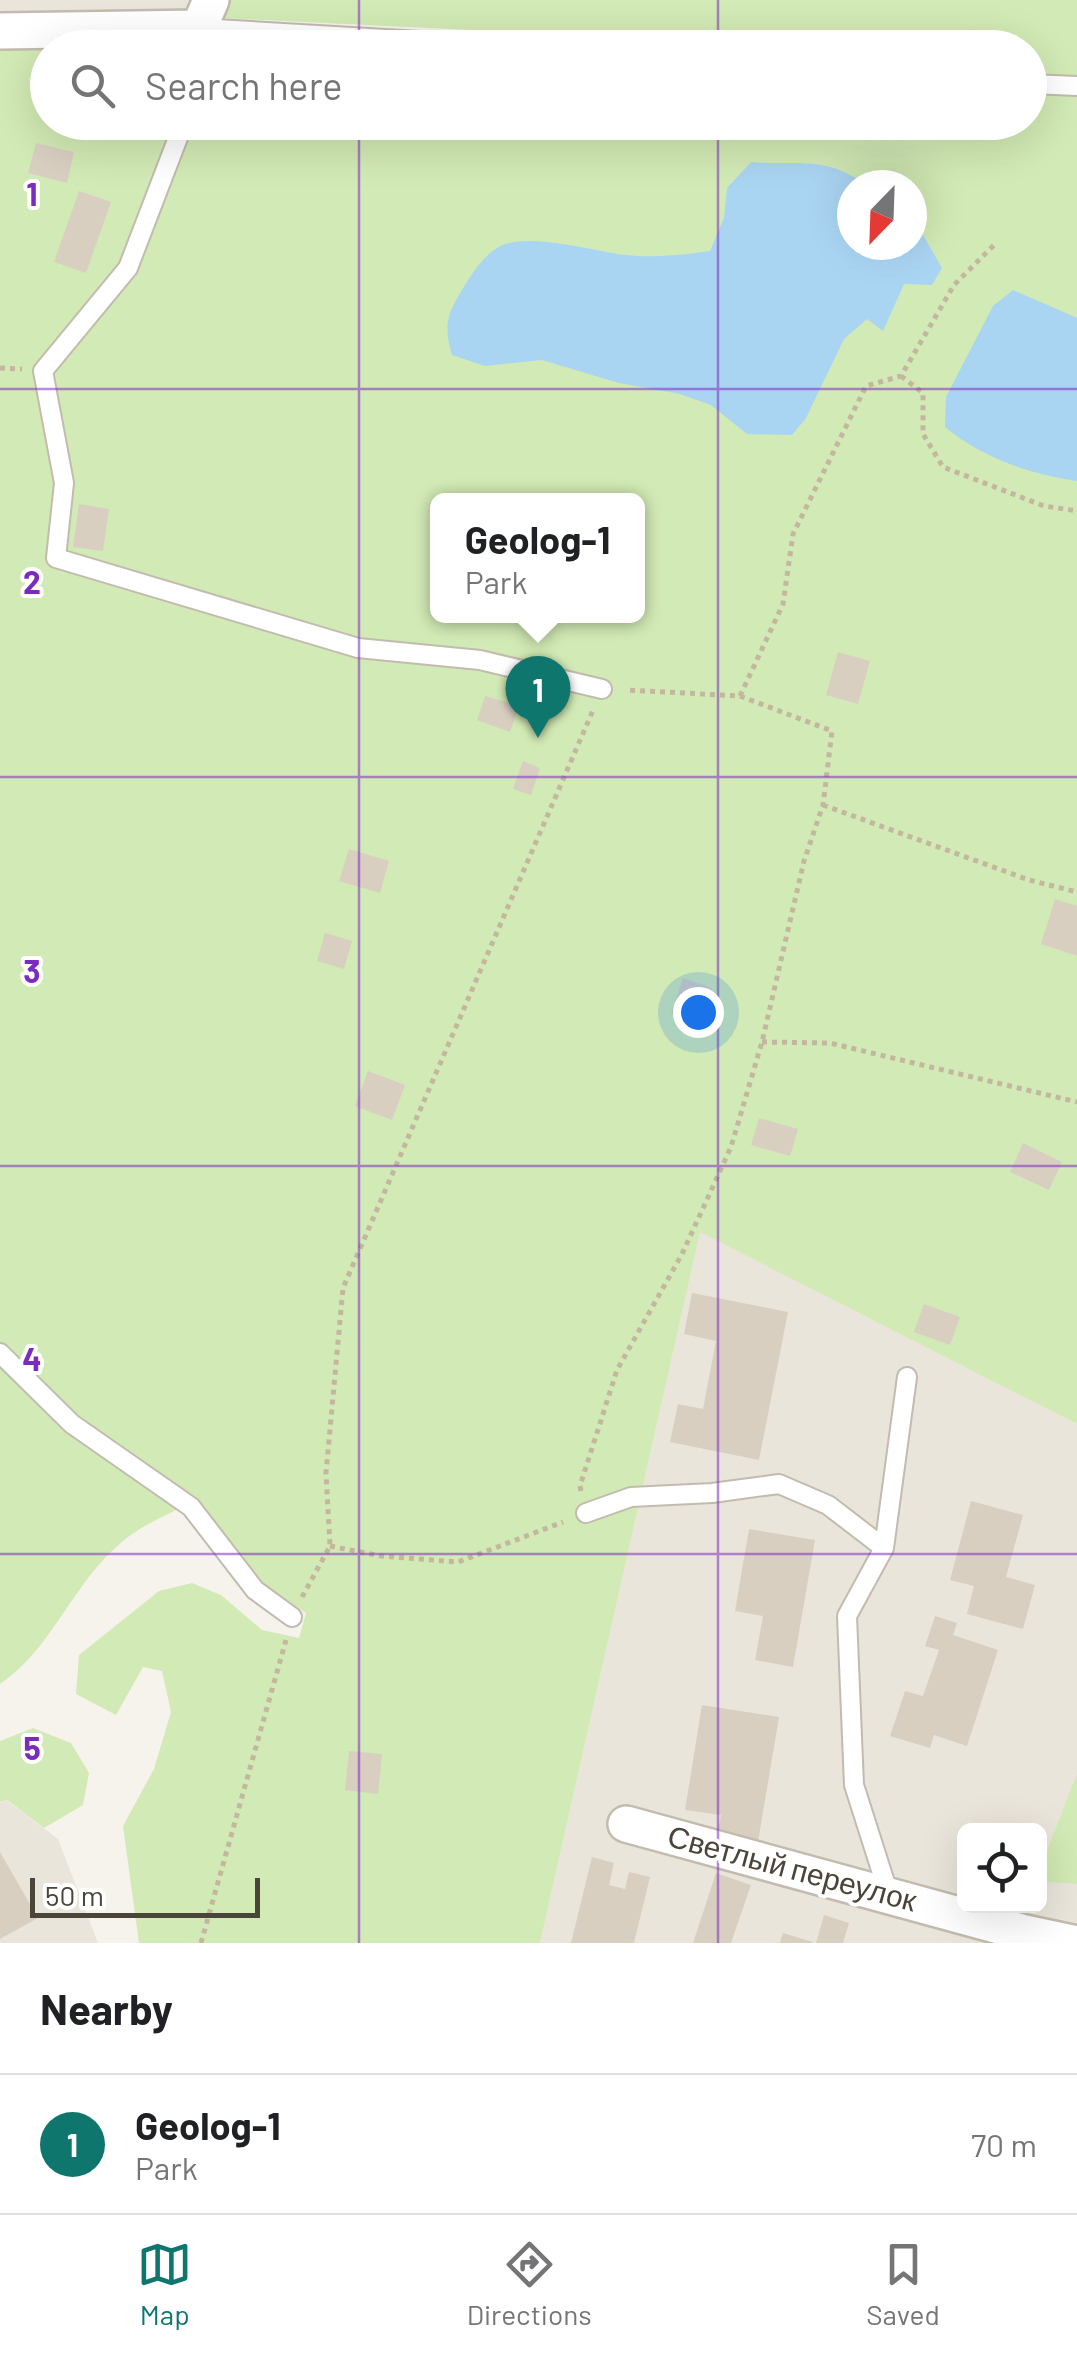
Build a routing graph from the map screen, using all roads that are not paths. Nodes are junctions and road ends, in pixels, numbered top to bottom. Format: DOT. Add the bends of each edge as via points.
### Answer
graph roads {
  1 [pos="203,25"];
  2 [pos="30,30"];
  3 [pos="34,30"];
  4 [pos="276,30"];
  5 [pos="0,31"];
  6 [pos="1047,85"];
  7 [pos="1077,86"];
  8 [pos="177,140"];
  9 [pos="602,689"];
  10 [pos="0,1353"];
  11 [pos="907,1378"];
  12 [pos="586,1513"];
  13 [pos="884,1548"];
  14 [pos="292,1617"];
  15 [pos="626,1824"];
  16 [pos="889,1895"];
  17 [pos="1073,1943"];
  1 -- 3 [label="street"];
  1 -- 4 [label="lane"];
  2 -- 5 [label="street"];
  6 -- 7 [label="lane"];
  8 -- 9 [label="lane" via="128,268 44,371 64,483 56,558 358,648 480,660"];
  10 -- 14 [label="lane" via="72,1424 191,1507 255,1590"];
  11 -- 13 [label="lane"];
  12 -- 13 [label="lane" via="630,1497 779,1484 828,1505"];
  13 -- 16 [label="lane" via="847,1616 854,1785"];
  15 -- 16 [label="street, Светлый переулок"];
  16 -- 17 [label="street, Светлый переулок"];
}
